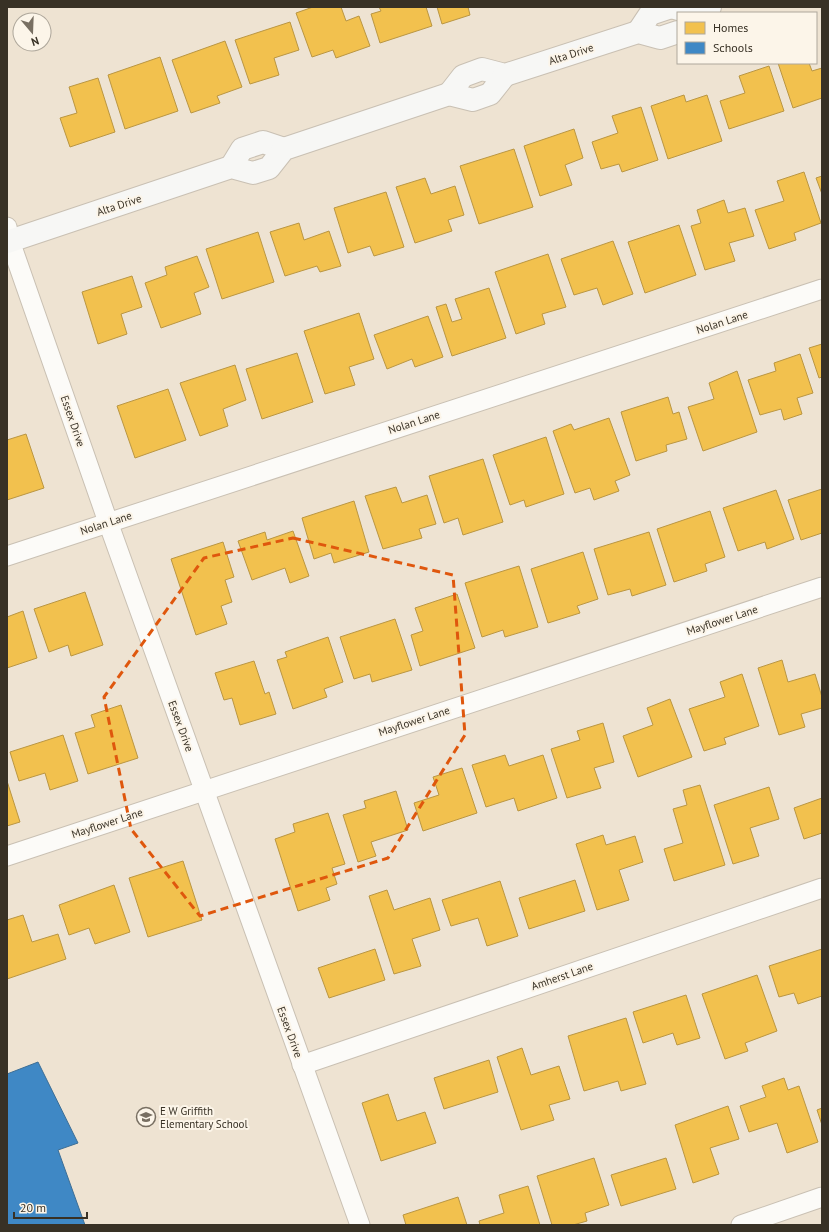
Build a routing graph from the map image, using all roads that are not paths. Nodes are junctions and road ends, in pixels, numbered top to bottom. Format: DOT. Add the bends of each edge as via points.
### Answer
graph roads {
  1 [pos="671,7"];
  2 [pos="710,7"];
  3 [pos="688,12"];
  4 [pos="695,12"];
  5 [pos="638,32"];
  6 [pos="677,32"];
  7 [pos="8,236"];
  8 [pos="822,289"];
  9 [pos="108,522"];
  10 [pos="7,556"];
  11 [pos="822,587"];
  12 [pos="204,790"];
  13 [pos="7,856"];
  14 [pos="822,888"];
  15 [pos="302,1065"];
  16 [pos="822,1197"];
  17 [pos="360,1225"];
  18 [pos="741,1225"];
  1 -- 3 [label="main road"];
  1 -- 5 [label="main road" via="650,14"];
  2 -- 4 [label="main road"];
  5 -- 6 [label="main road" via="660,38"];
  5 -- 7 [label="main road, Alta Drive" via="505,75 482,69 463,76 449,94 284,149 263,142 256,144 242,149 231,168"];
  7 -- 9 [label="street, Essex Drive"];
  8 -- 9 [label="street, Nolan Lane"];
  9 -- 10 [label="street, Nolan Lane"];
  9 -- 12 [label="street, Essex Drive"];
  11 -- 12 [label="street, Mayflower Lane"];
  12 -- 13 [label="street, Mayflower Lane"];
  12 -- 15 [label="street, Essex Drive"];
  14 -- 15 [label="street, Amherst Lane"];
  15 -- 17 [label="street, Essex Drive"];
  16 -- 18 [label="street"];
}
